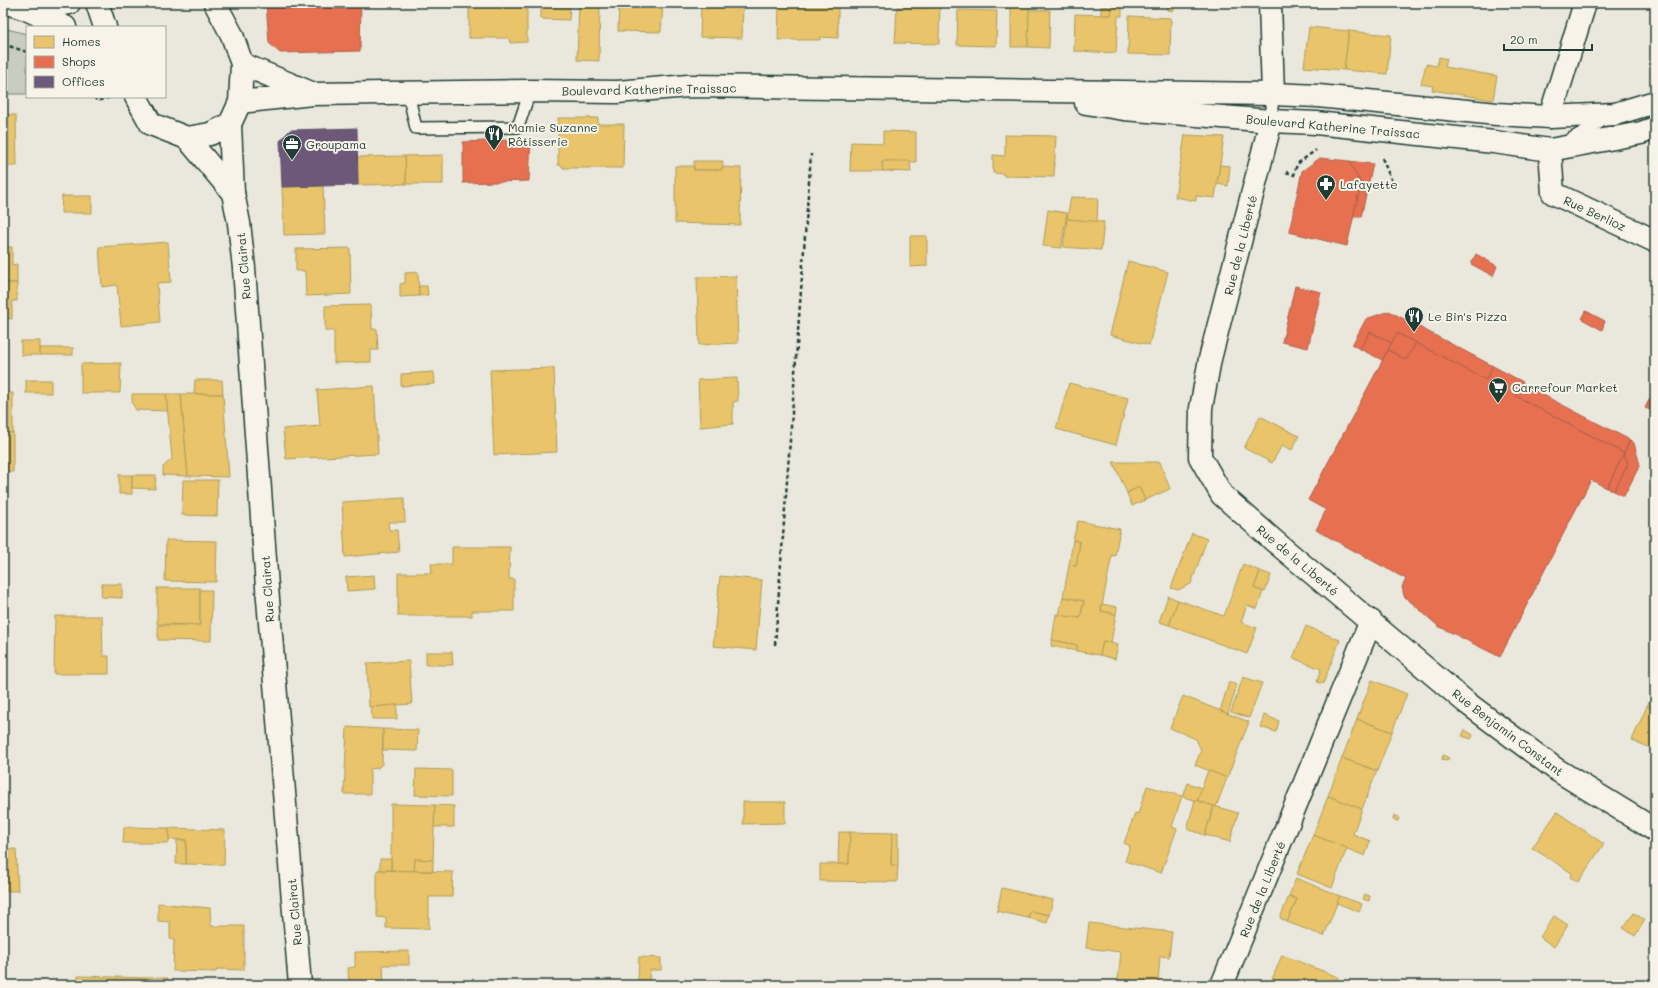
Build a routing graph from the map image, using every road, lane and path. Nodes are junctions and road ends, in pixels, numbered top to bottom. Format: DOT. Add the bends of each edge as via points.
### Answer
graph roads {
  1 [pos="69,3"];
  2 [pos="97,3"];
  3 [pos="1270,3"];
  4 [pos="1586,3"];
  5 [pos="217,5"];
  6 [pos="16,6"];
  7 [pos="63,26"];
  8 [pos="105,26"];
  9 [pos="3,44"];
  10 [pos="26,52"];
  11 [pos="242,64"];
  12 [pos="530,91"];
  13 [pos="1010,92"];
  14 [pos="408,93"];
  15 [pos="312,94"];
  16 [pos="1273,94"];
  17 [pos="95,98"];
  18 [pos="108,98"];
  19 [pos="137,98"];
  20 [pos="240,102"];
  21 [pos="1655,102"];
  22 [pos="1615,114"];
  23 [pos="1550,117"];
  24 [pos="1271,121"];
  25 [pos="230,124"];
  26 [pos="1655,128"];
  27 [pos="187,138"];
  28 [pos="1318,149"];
  29 [pos="1550,150"];
  30 [pos="811,154"];
  31 [pos="1376,157"];
  32 [pos="1260,165"];
  33 [pos="1393,184"];
  34 [pos="233,193"];
  35 [pos="1655,241"];
  36 [pos="1370,622"];
  37 [pos="775,645"];
  38 [pos="1655,830"];
  39 [pos="300,985"];
  40 [pos="1222,985"];
  1 -- 6 [label="main road"];
  2 -- 8 [label="main road"];
  3 -- 16 [label="main road"];
  4 -- 23 [label="main road"];
  5 -- 11 [label="main road" via="232,35"];
  6 -- 7 [label="main road"];
  9 -- 10 [label="path"];
  11 -- 15 [label="main road, Boulevard Katherine Traissac"];
  11 -- 20 [label="main road"];
  12 -- 13 [label="main road, Boulevard Katherine Traissac" via="618,92 688,86"];
  12 -- 14 [label="main road, Boulevard Katherine Traissac"];
  12 -- 14 [label="lane" via="518,127 416,128"];
  13 -- 16 [label="main road, Boulevard Katherine Traissac"];
  13 -- 24 [label="main road, Boulevard Katherine Traissac" via="1124,109"];
  14 -- 15 [label="main road, Boulevard Katherine Traissac"];
  15 -- 20 [label="main road, Boulevard Katherine Traissac"];
  16 -- 23 [label="main road, Boulevard Katherine Traissac"];
  16 -- 24 [label="lane"];
  17 -- 18 [label="path" via="97,101"];
  19 -- 27 [label="main road" via="150,124"];
  20 -- 25 [label="main road"];
  21 -- 22 [label="main road, Boulevard Katherine Traissac"];
  22 -- 23 [label="main road, Boulevard Katherine Traissac"];
  22 -- 29 [label="lane"];
  24 -- 29 [label="main road, Boulevard Katherine Traissac" via="1332,124"];
  24 -- 32 [label="main road, Rue de la Liberté"];
  25 -- 27 [label="main road" via="210,134"];
  25 -- 34 [label="main road, Rue Clairat"];
  26 -- 29 [label="main road, Boulevard Katherine Traissac" via="1641,133"];
  27 -- 34 [label="main road, Rue Clairat"];
  28 -- 32 [label="path" via="1297,164 1294,175"];
  29 -- 35 [label="main road, Rue Berlioz" via="1553,193"];
  30 -- 37 [label="path"];
  31 -- 33 [label="path" via="1383,158"];
  32 -- 36 [label="main road, Rue de la Liberté" via="1210,359 1200,408 1200,457 1222,495"];
  34 -- 39 [label="main road, Rue Clairat" via="244,268"];
  36 -- 38 [label="main road, Rue Benjamin Constant" via="1517,742 1557,770"];
  36 -- 40 [label="main road, Rue de la Liberté"];
}
